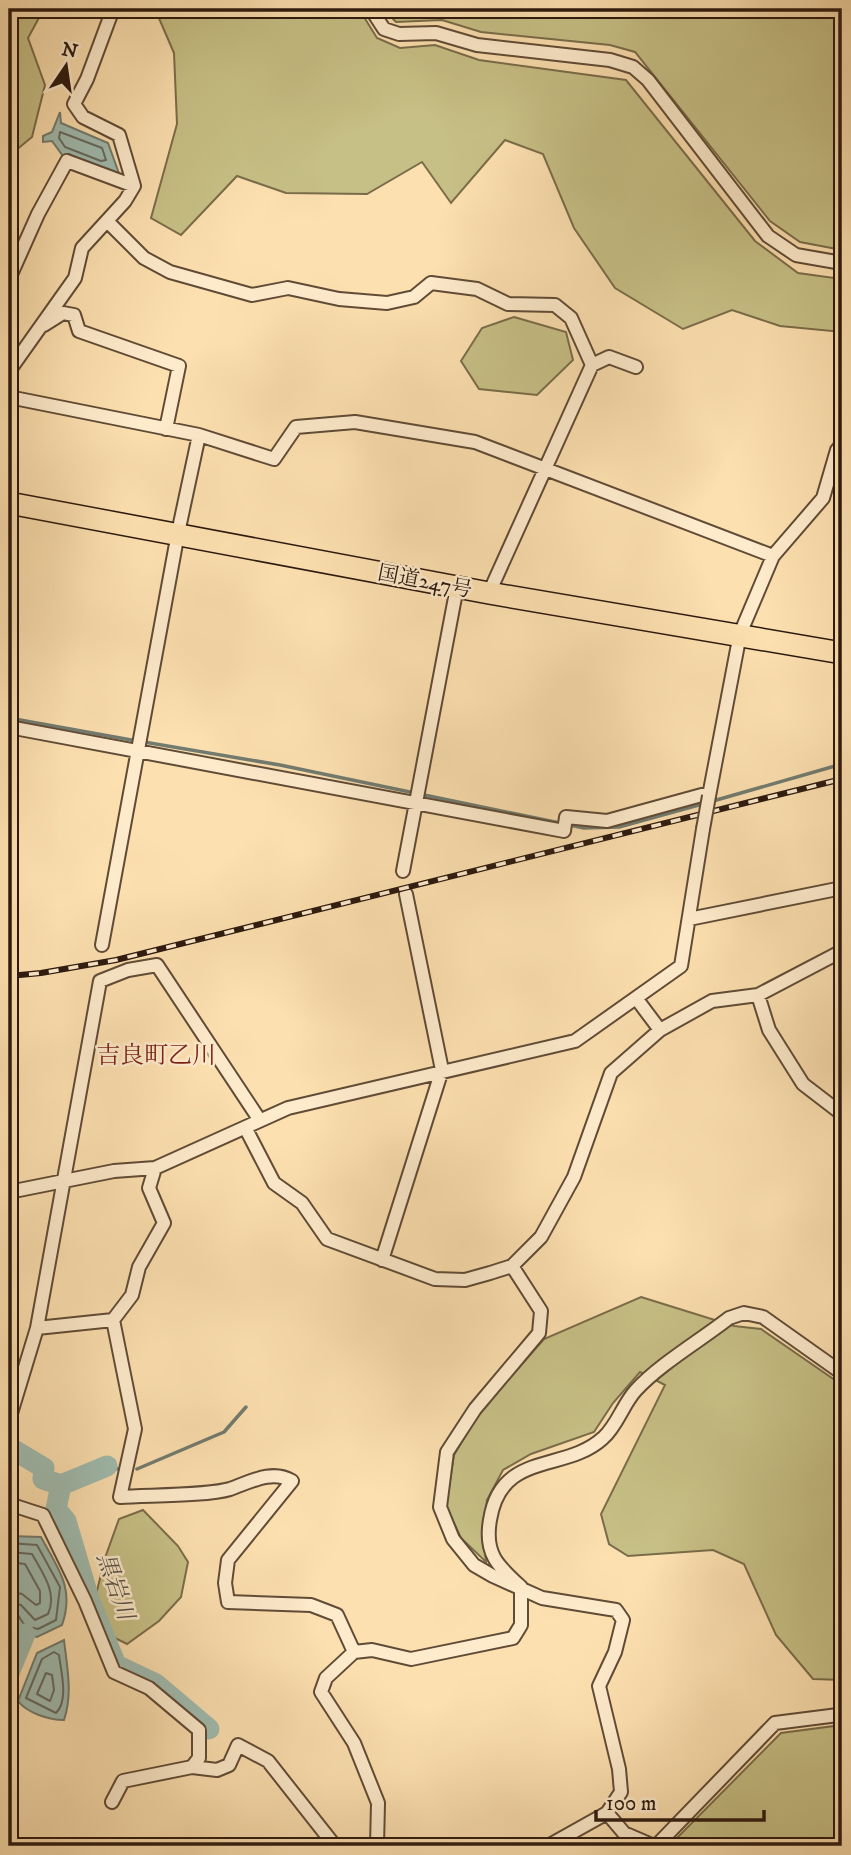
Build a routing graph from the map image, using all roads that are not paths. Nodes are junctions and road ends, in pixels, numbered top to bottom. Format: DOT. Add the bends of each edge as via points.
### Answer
graph roads {
  1 [pos="113,9"];
  2 [pos="371,9"];
  3 [pos="134,186"];
  4 [pos="108,222"];
  5 [pos="842,263"];
  6 [pos="9,279"];
  7 [pos="41,327"];
  8 [pos="592,365"];
  9 [pos="636,367"];
  10 [pos="9,371"];
  11 [pos="9,397"];
  12 [pos="166,429"];
  13 [pos="200,435"];
  14 [pos="842,444"];
  15 [pos="547,469"];
  16 [pos="9,503"];
  17 [pos="178,534"];
  18 [pos="773,556"];
  19 [pos="457,587"];
  20 [pos="489,593"];
  21 [pos="740,635"];
  22 [pos="842,653"];
  23 [pos="9,727"];
  24 [pos="138,749"];
  25 [pos="709,794"];
  26 [pos="416,802"];
  27 [pos="403,871"];
  28 [pos="842,888"];
  29 [pos="406,894"];
  30 [pos="689,919"];
  31 [pos="102,945"];
  32 [pos="842,951"];
  33 [pos="758,995"];
  34 [pos="636,998"];
  35 [pos="660,1030"];
  36 [pos="442,1070"];
  37 [pos="842,1114"];
  38 [pos="259,1119"];
  39 [pos="246,1129"];
  40 [pos="155,1168"];
  41 [pos="64,1181"];
  42 [pos="9,1192"];
  43 [pos="382,1260"];
  44 [pos="512,1266"];
  45 [pos="113,1320"];
  46 [pos="37,1328"];
  47 [pos="842,1373"];
  48 [pos="9,1420"];
  49 [pos="9,1504"];
  50 [pos="522,1587"];
  51 [pos="354,1652"];
  52 [pos="842,1711"];
  53 [pos="192,1767"];
  54 [pos="112,1802"];
  55 [pos="607,1814"];
  56 [pos="335,1846"];
  57 [pos="377,1846"];
  58 [pos="548,1846"];
  59 [pos="655,1846"];
  1 -- 3 [label="street" via="74,104 83,117 119,135"];
  2 -- 5 [label="street" via="384,29 399,34 436,33 477,45 633,66 768,236 796,255"];
  3 -- 4 [label="street"];
  3 -- 6 [label="street" via="66,160"];
  4 -- 7 [label="street" via="82,248 75,278"];
  4 -- 8 [label="street" via="144,258 170,272 252,295 288,289 387,303 414,297 431,283 477,289 508,304 555,305 571,318"];
  7 -- 10 [label="street"];
  7 -- 12 [label="street" via="63,313 74,315 79,331 178,366"];
  8 -- 9 [label="street" via="609,357"];
  8 -- 15 [label="street"];
  11 -- 12 [label="street"];
  12 -- 13 [label="street"];
  13 -- 15 [label="street" via="274,459 296,427 355,422 475,442"];
  13 -- 17 [label="street"];
  14 -- 18 [label="street" via="822,498"];
  15 -- 18 [label="street"];
  15 -- 20 [label="street"];
  16 -- 17 [label="highway, 国道247号"];
  17 -- 19 [label="highway, 国道247号"];
  17 -- 24 [label="street"];
  18 -- 21 [label="street"];
  19 -- 20 [label="highway, 国道247号"];
  19 -- 26 [label="street"];
  20 -- 21 [label="highway, 国道247号"];
  21 -- 22 [label="highway, 国道247号"];
  21 -- 25 [label="street"];
  23 -- 24 [label="street"];
  24 -- 26 [label="street"];
  24 -- 31 [label="street"];
  25 -- 26 [label="street" via="607,821 566,817 564,831"];
  25 -- 30 [label="street, bridge"];
  26 -- 27 [label="street"];
  28 -- 30 [label="street"];
  29 -- 36 [label="street"];
  30 -- 34 [label="street" via="681,966"];
  32 -- 33 [label="street"];
  33 -- 35 [label="street" via="712,1001"];
  33 -- 37 [label="street" via="769,1030 803,1084"];
  34 -- 35 [label="street"];
  34 -- 36 [label="street" via="575,1041"];
  35 -- 44 [label="street" via="611,1073 574,1177 541,1237"];
  36 -- 38 [label="street"];
  36 -- 43 [label="street"];
  38 -- 39 [label="street"];
  38 -- 41 [label="street" via="157,965 128,970 100,981"];
  39 -- 40 [label="street"];
  39 -- 43 [label="street" via="274,1183 302,1203 327,1239"];
  40 -- 41 [label="street"];
  40 -- 45 [label="street" via="149,1188 164,1223 139,1268 132,1295"];
  41 -- 42 [label="street"];
  41 -- 46 [label="street"];
  43 -- 44 [label="street" via="435,1279 464,1280"];
  44 -- 50 [label="street" via="541,1311 539,1333 475,1409 447,1452 440,1507 453,1539 474,1564"];
  45 -- 46 [label="street"];
  45 -- 51 [label="street" via="135,1429 120,1497 227,1490 282,1475 292,1481 229,1560 228,1602 311,1605 337,1615"];
  46 -- 48 [label="street"];
  47 -- 50 [label="street" via="763,1317 744,1313 729,1318 638,1387 605,1437 585,1450 530,1466 508,1481 492,1504 488,1531 493,1561"];
  49 -- 53 [label="street" via="43,1516 114,1672 149,1688 199,1730 198,1758"];
  50 -- 51 [label="street" via="521,1625 513,1637 411,1659 372,1650"];
  50 -- 55 [label="street" via="542,1598 616,1610 623,1620 600,1686 621,1792"];
  51 -- 57 [label="street" via="326,1678 321,1692 354,1743 378,1803"];
  52 -- 59 [label="street" via="775,1723"];
  53 -- 54 [label="street" via="123,1781"];
  53 -- 56 [label="street" via="218,1770 229,1765 238,1745 268,1761"];
  55 -- 58 [label="street"];
  55 -- 59 [label="street" via="624,1833"];
}
